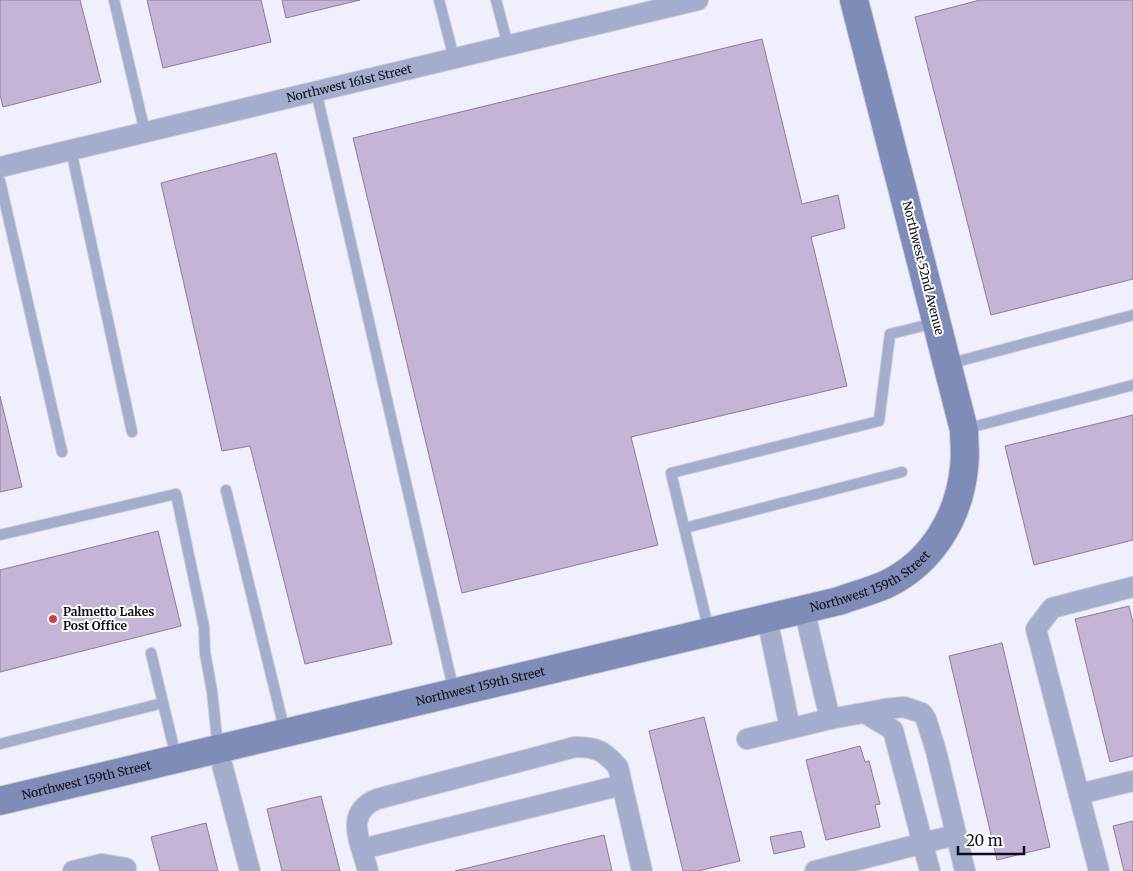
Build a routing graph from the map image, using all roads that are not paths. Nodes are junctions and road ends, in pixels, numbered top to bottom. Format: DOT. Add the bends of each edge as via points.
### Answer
graph roads {
  1 [pos="114,0"];
  2 [pos="440,0"];
  3 [pos="496,0"];
  4 [pos="698,0"];
  5 [pos="857,2"];
  6 [pos="646,6"];
  7 [pos="508,45"];
  8 [pos="454,58"];
  9 [pos="316,91"];
  10 [pos="145,132"];
  11 [pos="70,150"];
  12 [pos="0,167"];
  13 [pos="0,181"];
  14 [pos="1133,316"];
  15 [pos="936,323"];
  16 [pos="947,365"];
  17 [pos="1133,385"];
  18 [pos="964,430"];
  19 [pos="132,432"];
  20 [pos="62,452"];
  21 [pos="902,472"];
  22 [pos="226,490"];
  23 [pos="685,528"];
  24 [pos="0,535"];
  25 [pos="942,536"];
  26 [pos="1133,587"];
  27 [pos="804,609"];
  28 [pos="767,618"];
  29 [pos="709,632"];
  30 [pos="151,653"];
  31 [pos="454,692"];
  32 [pos="163,703"];
  33 [pos="865,713"];
  34 [pos="830,719"];
  35 [pos="790,728"];
  36 [pos="285,733"];
  37 [pos="747,739"];
  38 [pos="0,744"];
  39 [pos="218,749"];
  40 [pos="177,758"];
  41 [pos="1133,781"];
  42 [pos="622,785"];
  43 [pos="1079,794"];
  44 [pos="0,801"];
  45 [pos="955,835"];
  46 [pos="923,843"];
  47 [pos="362,849"];
  48 [pos="73,871"];
  49 [pos="126,871"];
  50 [pos="250,871"];
  51 [pos="368,871"];
  52 [pos="642,871"];
  53 [pos="815,871"];
  54 [pos="930,871"];
  55 [pos="965,871"];
  56 [pos="1099,871"];
  1 -- 10 [label="lane"];
  2 -- 8 [label="lane"];
  3 -- 7 [label="lane"];
  4 -- 6 [label="street, Northwest 161st Street"];
  5 -- 15 [label="street, Northwest 52nd Avenue"];
  6 -- 7 [label="street, Northwest 161st Street"];
  7 -- 8 [label="street, Northwest 161st Street"];
  8 -- 9 [label="street, Northwest 161st Street"];
  9 -- 10 [label="street, Northwest 161st Street"];
  9 -- 31 [label="lane"];
  10 -- 11 [label="street, Northwest 161st Street"];
  11 -- 12 [label="street, Northwest 161st Street"];
  11 -- 19 [label="lane"];
  13 -- 20 [label="lane"];
  14 -- 16 [label="lane"];
  15 -- 16 [label="street, Northwest 52nd Avenue"];
  15 -- 23 [label="lane" via="890,334 879,421 672,473"];
  16 -- 18 [label="street, Northwest 52nd Avenue"];
  17 -- 18 [label="lane"];
  18 -- 25 [label="street, Northwest 52nd Avenue" via="964,467 957,506"];
  21 -- 23 [label="lane"];
  22 -- 36 [label="lane"];
  23 -- 29 [label="lane"];
  24 -- 39 [label="lane" via="176,494 204,627"];
  25 -- 27 [label="street, Northwest 159th Street" via="920,562 887,584 840,601"];
  26 -- 43 [label="street" via="1052,608 1036,630"];
  27 -- 28 [label="street, Northwest 159th Street"];
  27 -- 34 [label="street"];
  28 -- 29 [label="street, Northwest 159th Street"];
  28 -- 35 [label="street"];
  29 -- 31 [label="street, Northwest 159th Street"];
  30 -- 32 [label="lane"];
  31 -- 36 [label="street, Northwest 159th Street"];
  32 -- 38 [label="lane"];
  32 -- 40 [label="lane"];
  33 -- 34 [label="street"];
  33 -- 45 [label="street" via="904,707 922,713 936,751"];
  33 -- 46 [label="street" via="893,730"];
  34 -- 35 [label="street"];
  35 -- 37 [label="street"];
  36 -- 39 [label="street, Northwest 159th Street"];
  39 -- 40 [label="street, Northwest 159th Street"];
  39 -- 50 [label="street"];
  40 -- 44 [label="street, Northwest 159th Street"];
  41 -- 43 [label="street"];
  42 -- 47 [label="street"];
  42 -- 47 [label="street" via="618,767 608,756 593,747 575,747 377,798 358,811 356,827"];
  42 -- 52 [label="street"];
  43 -- 56 [label="street"];
  45 -- 46 [label="street"];
  45 -- 55 [label="street"];
  46 -- 53 [label="street"];
  46 -- 54 [label="street"];
  47 -- 51 [label="street"];
  48 -- 49 [label="street" via="102,864 126,868"];
}
